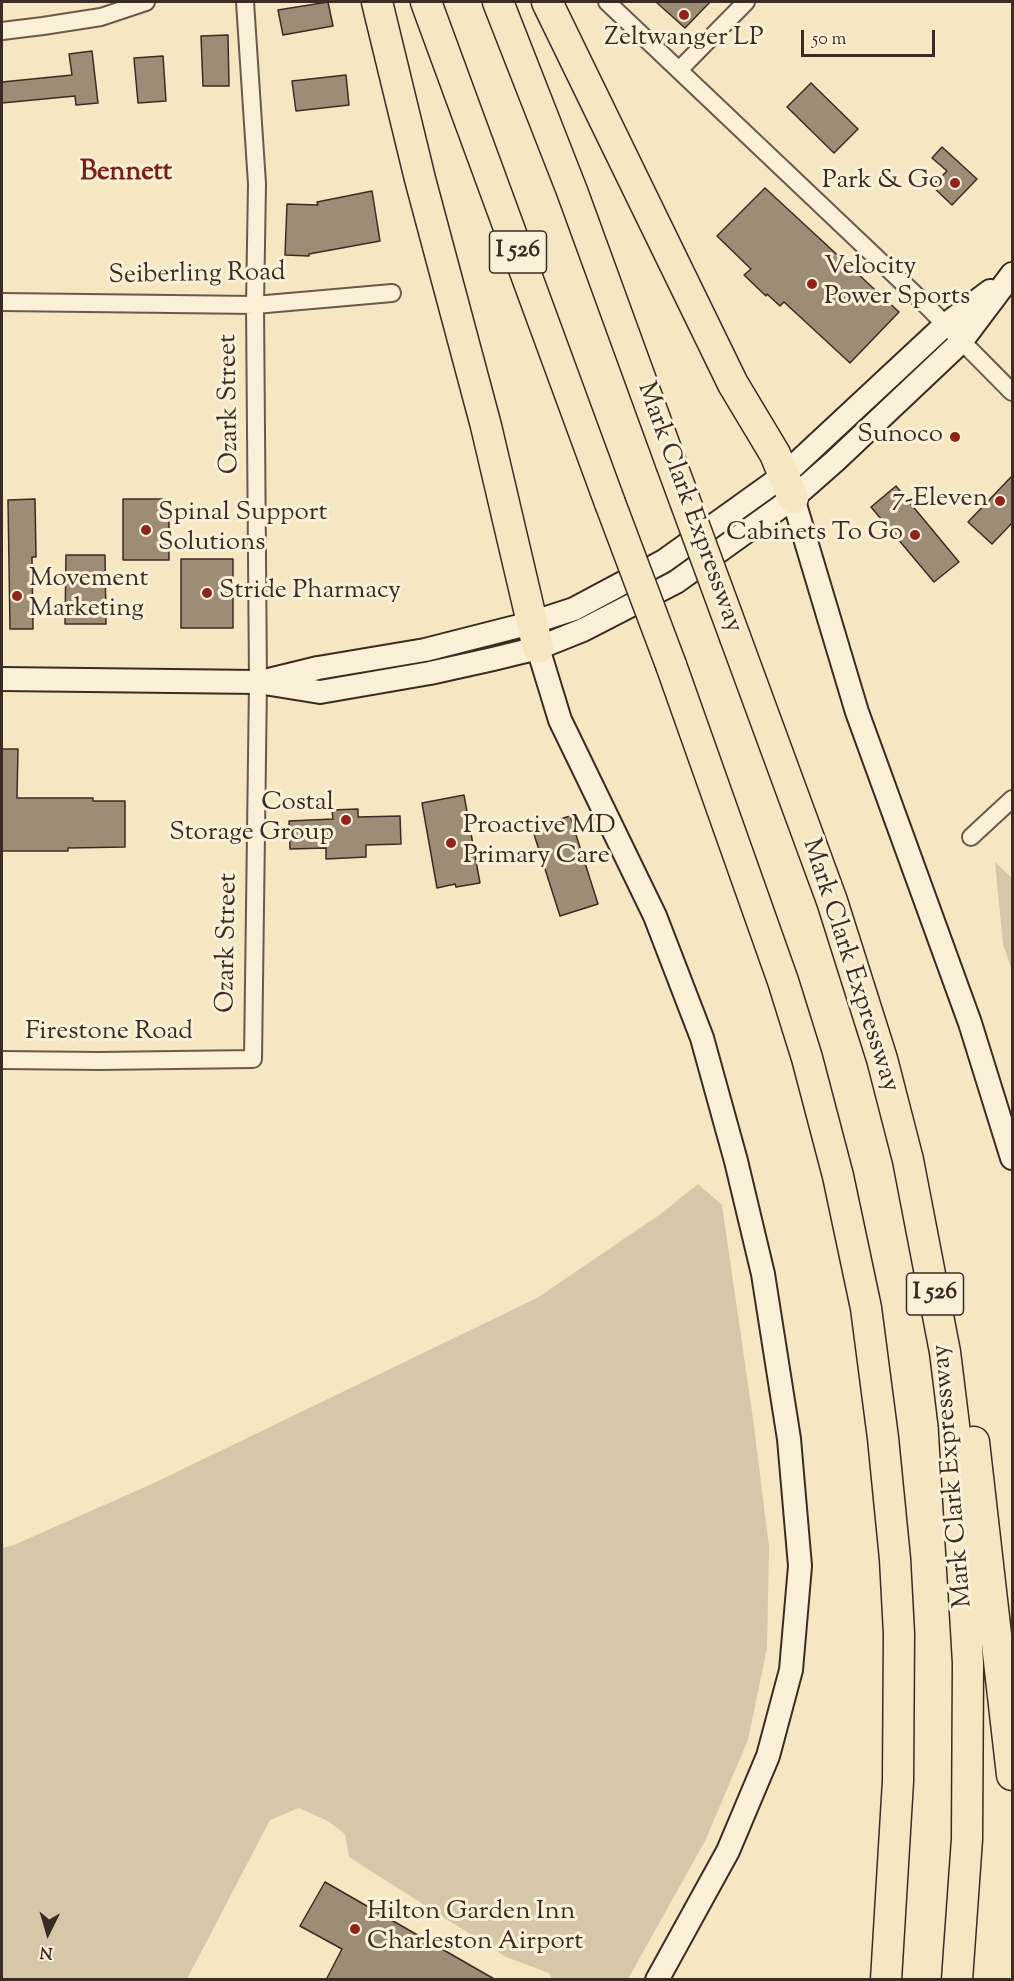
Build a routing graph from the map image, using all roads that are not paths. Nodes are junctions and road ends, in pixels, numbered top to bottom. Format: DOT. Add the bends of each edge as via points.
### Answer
graph roads {
  1 [pos="146,2"];
  2 [pos="245,2"];
  3 [pos="376,2"];
  4 [pos="426,2"];
  5 [pos="498,2"];
  6 [pos="547,2"];
  7 [pos="607,2"];
  8 [pos="746,2"];
  9 [pos="2,31"];
  10 [pos="680,69"];
  11 [pos="1012,274"];
  12 [pos="392,293"];
  13 [pos="2,302"];
  14 [pos="255,305"];
  15 [pos="945,325"];
  16 [pos="961,342"];
  17 [pos="1012,392"];
  18 [pos="788,487"];
  19 [pos="535,636"];
  20 [pos="2,679"];
  21 [pos="258,682"];
  22 [pos="1012,799"];
  23 [pos="972,837"];
  24 [pos="253,1059"];
  25 [pos="2,1060"];
  26 [pos="900,1130"];
  27 [pos="1012,1158"];
  28 [pos="1012,1776"];
  29 [pos="657,1980"];
  30 [pos="886,1980"];
  31 [pos="957,1980"];
  1 -- 9 [label="street" via="101,16"];
  2 -- 14 [label="street, Ozark Street" via="257,184"];
  3 -- 19 [label="highway" via="486,426"];
  4 -- 30 [label="highway, I 526, bridge" via="671,665 783,981 841,1186 866,1308 895,1559 898,1781"];
  5 -- 26 [label="highway, Mark Clark Expressway / I 526, bridge" via="572,191 832,901"];
  6 -- 18 [label="highway" via="733,384 775,454"];
  7 -- 10 [label="street"];
  8 -- 10 [label="street"];
  10 -- 15 [label="street"];
  11 -- 15 [label="main road"];
  11 -- 16 [label="main road"];
  12 -- 14 [label="street, Seiberling Road"];
  13 -- 14 [label="street, Seiberling Road"];
  14 -- 21 [label="street, Ozark Street"];
  15 -- 16 [label="street"];
  15 -- 18 [label="main road" via="820,444"];
  16 -- 17 [label="street"];
  16 -- 18 [label="main road" via="835,461"];
  18 -- 19 [label="main road" via="574,609"];
  18 -- 27 [label="main road" via="857,712 970,1023"];
  19 -- 21 [label="main road" via="425,650"];
  19 -- 29 [label="main road" via="560,720 655,916 702,1038 763,1274 789,1439 800,1566 791,1670 768,1756 728,1851"];
  20 -- 21 [label="main road"];
  21 -- 24 [label="street, Ozark Street"];
  22 -- 23 [label="street"];
  24 -- 25 [label="street, Firestone Road"];
  26 -- 28 [label="highway" via="932,1209 957,1323"];
  26 -- 31 [label="highway, Mark Clark Expressway / I 526" via="931,1272 954,1425 968,1663 969,1762"];
}
